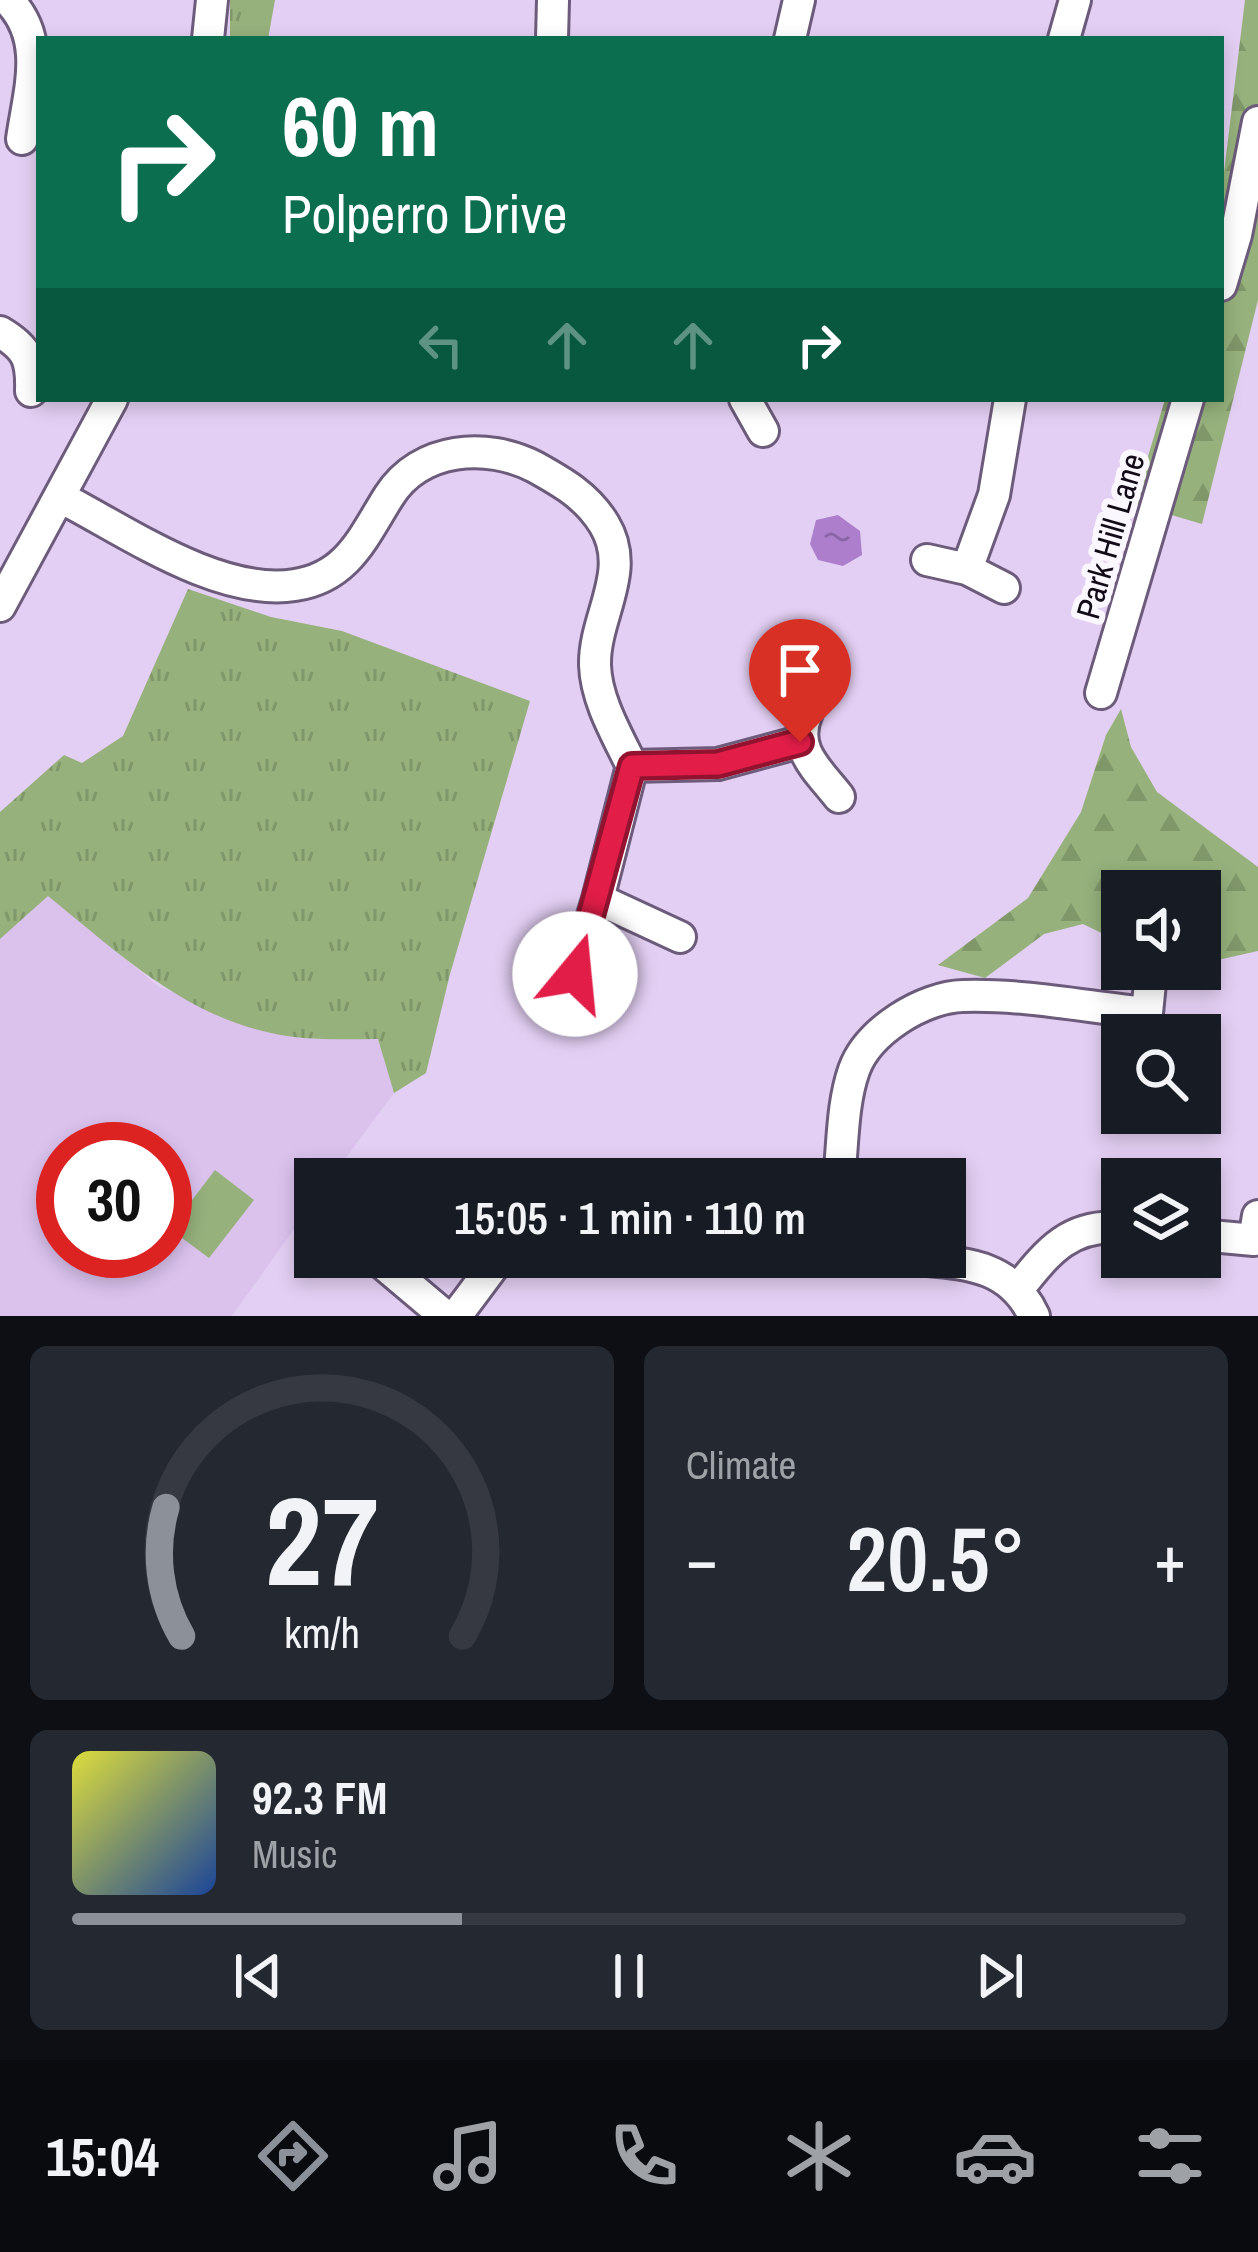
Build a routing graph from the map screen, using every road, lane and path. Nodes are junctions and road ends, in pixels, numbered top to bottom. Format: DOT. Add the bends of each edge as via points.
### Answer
graph roads {
  1 [pos="8,0"];
  2 [pos="212,0"];
  3 [pos="553,0"];
  4 [pos="799,0"];
  5 [pos="1075,0"];
  6 [pos="208,36"];
  7 [pos="553,36"];
  8 [pos="791,36"];
  9 [pos="1065,36"];
  10 [pos="36,58"];
  11 [pos="1258,122"];
  12 [pos="22,139"];
  13 [pos="1224,274"];
  14 [pos="17,338"];
  15 [pos="31,391"];
  16 [pos="110,402"];
  17 [pos="747,402"];
  18 [pos="1010,402"];
  19 [pos="1187,402"];
  20 [pos="763,430"];
  21 [pos="61,497"];
  22 [pos="927,560"];
  23 [pos="967,569"];
  24 [pos="1004,588"];
  25 [pos="0,606"];
  26 [pos="1101,693"];
  27 [pos="632,766"];
  28 [pos="839,797"];
  29 [pos="598,899"];
  30 [pos="680,937"];
  31 [pos="575,974"];
  32 [pos="1149,990"];
  33 [pos="841,1158"];
  34 [pos="1258,1216"];
  35 [pos="1101,1227"];
  36 [pos="1221,1237"];
  37 [pos="966,1265"];
  38 [pos="400,1278"];
  39 [pos="484,1278"];
  40 [pos="1026,1302"];
  41 [pos="445,1316"];
  42 [pos="456,1316"];
  1 -- 10 [label="street" via="22,15"];
  2 -- 6 [label="street"];
  3 -- 7 [label="street"];
  4 -- 8 [label="street"];
  5 -- 9 [label="street"];
  10 -- 12 [label="street"];
  11 -- 13 [label="street"];
  14 -- 15 [label="street" via="32,363"];
  16 -- 21 [label="street"];
  17 -- 20 [label="street"];
  18 -- 23 [label="street" via="994,495"];
  19 -- 26 [label="street, Park Hill Lane"];
  21 -- 25 [label="street"];
  21 -- 27 [label="street" via="199,569 264,587 293,586 344,565 390,494 426,463 475,451 518,458 566,484 607,527 615,572 595,664"];
  22 -- 23 [label="street"];
  23 -- 24 [label="street"];
  27 -- 28 [label="street" via="718,764 803,728"];
  27 -- 29 [label="street"];
  29 -- 30 [label="street"];
  29 -- 31 [label="street"];
  32 -- 33 [label="street" via="1147,1013 961,996 924,1007 883,1030 854,1068"];
  34 -- 36 [label="street" via="1254,1240"];
  35 -- 40 [label="street" via="1068,1234 1049,1250"];
  37 -- 40 [label="street"];
  38 -- 41 [label="street"];
  39 -- 42 [label="street"];
}
